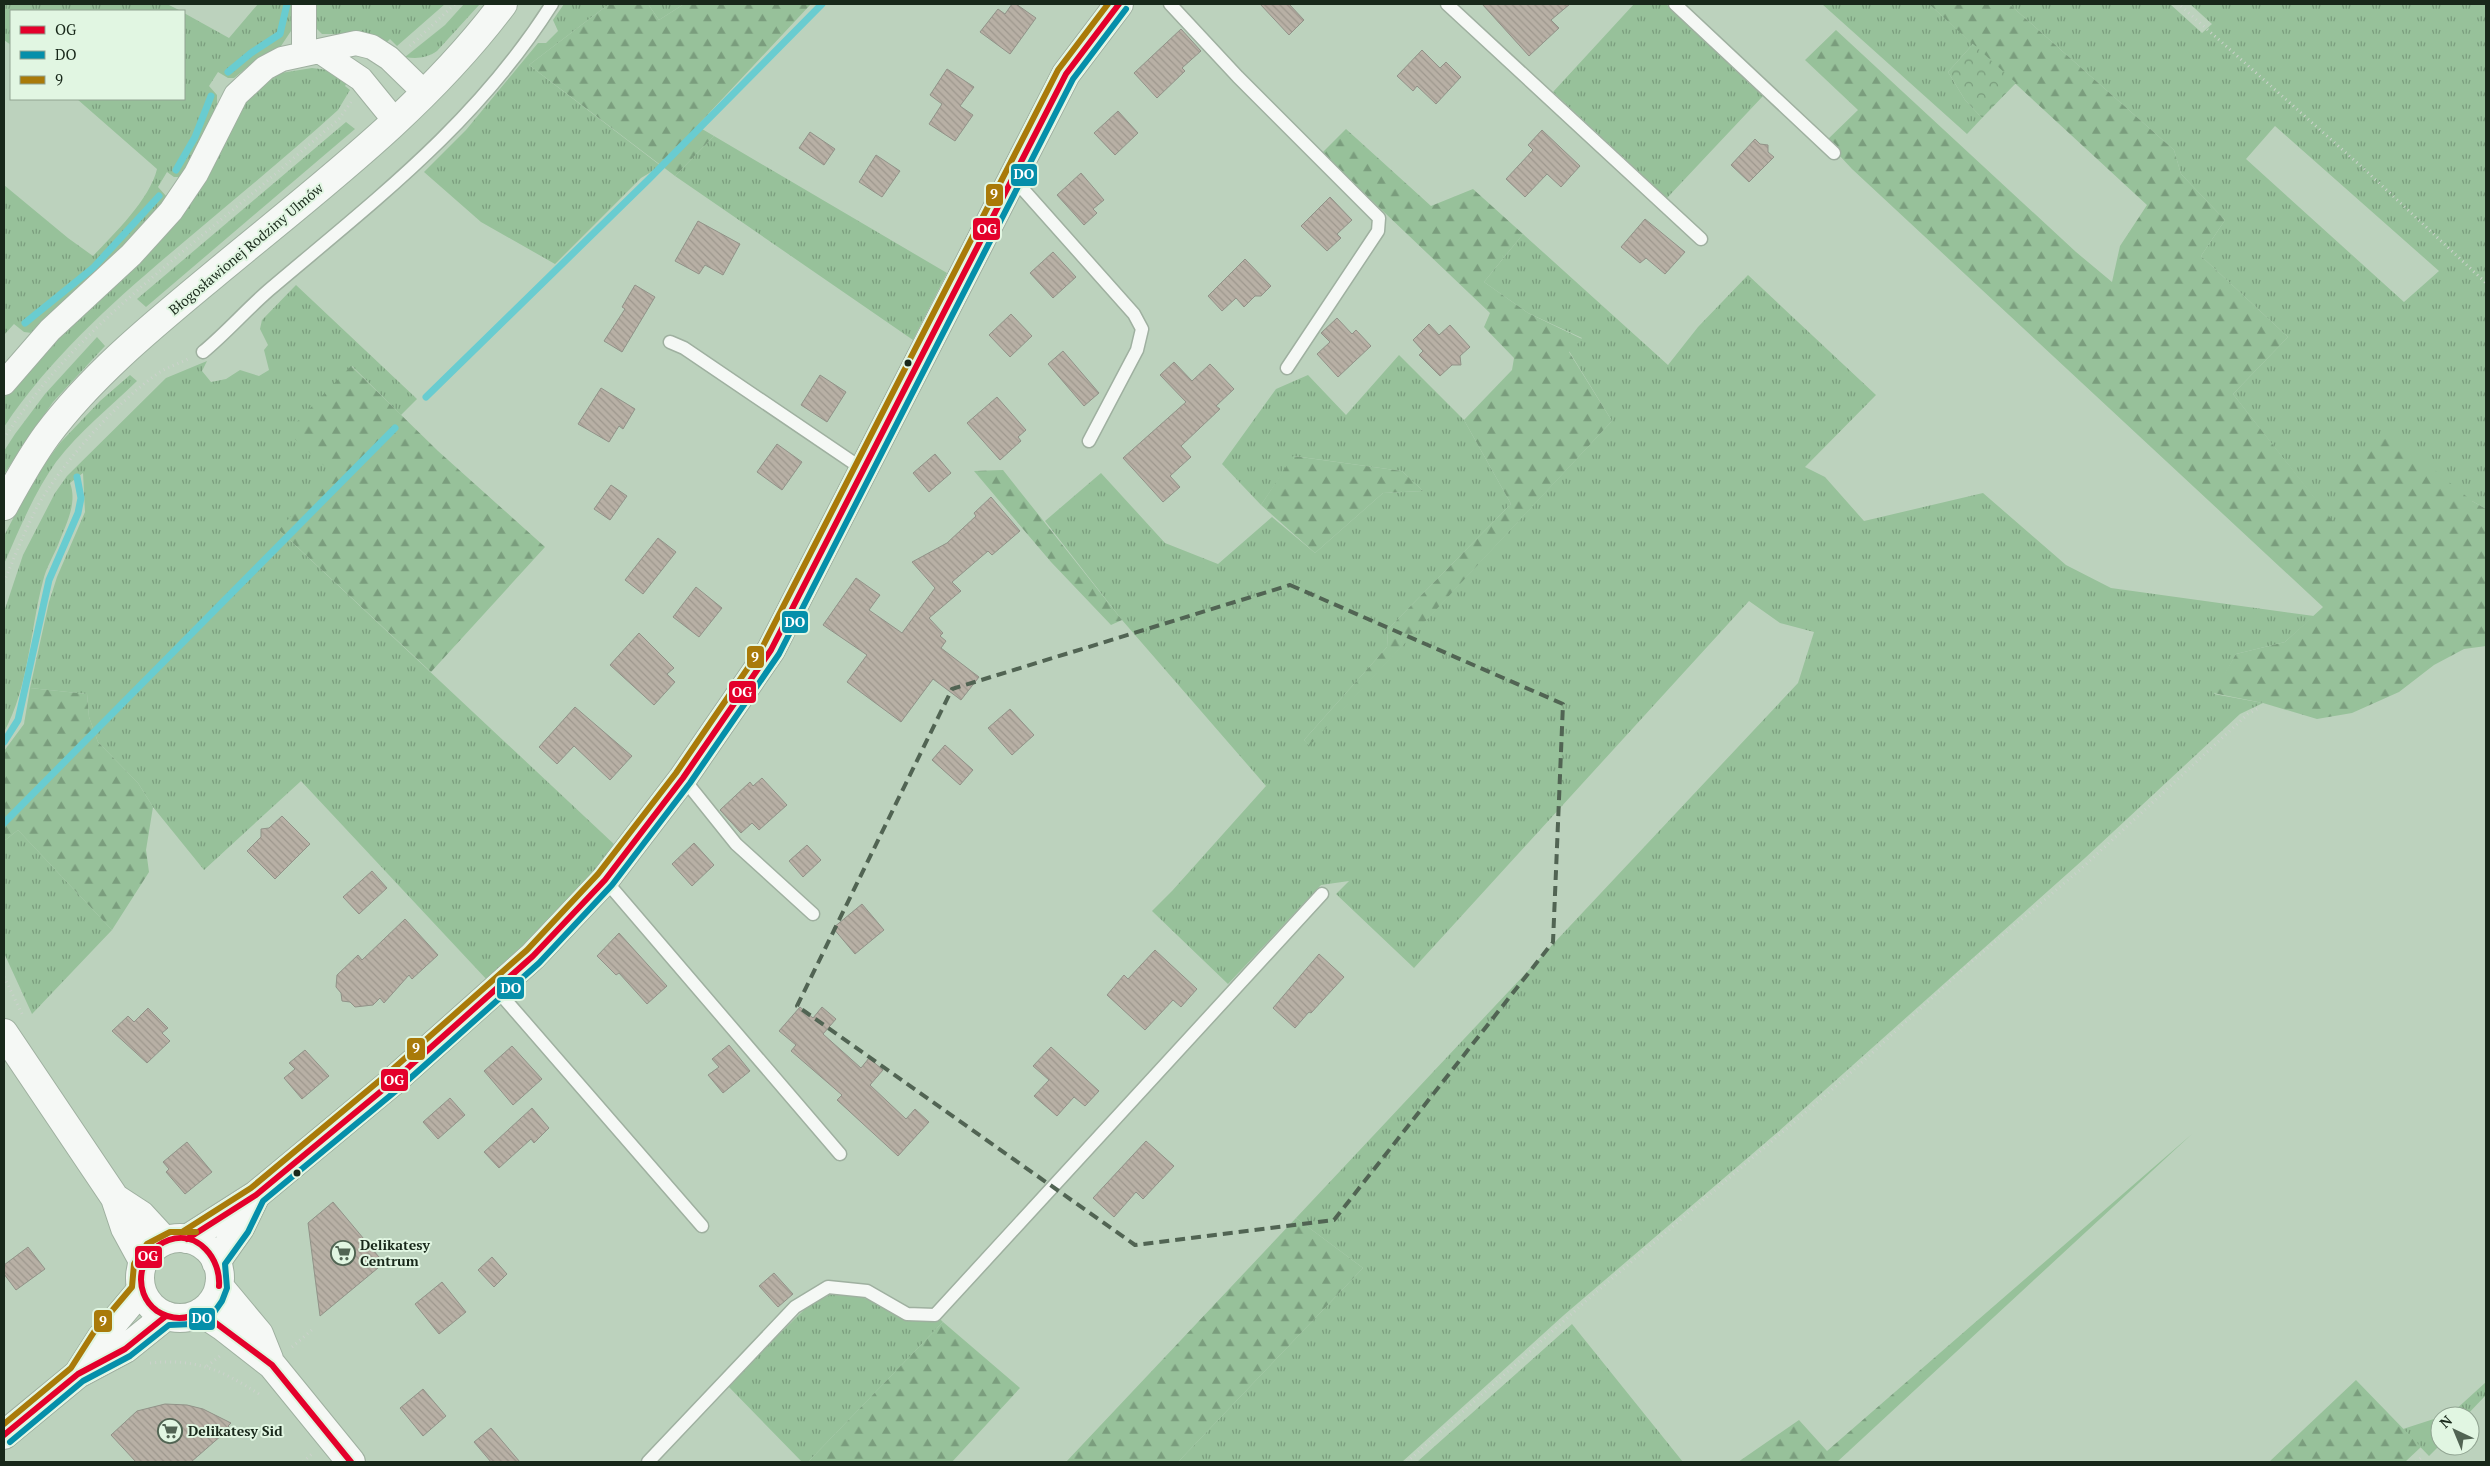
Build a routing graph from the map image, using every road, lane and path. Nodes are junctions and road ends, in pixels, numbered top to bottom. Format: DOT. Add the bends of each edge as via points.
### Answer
graph roads {
  1 [pos="304,4"];
  2 [pos="455,4"];
  3 [pos="503,4"];
  4 [pos="552,4"];
  5 [pos="1118,4"];
  6 [pos="1170,4"];
  7 [pos="1447,4"];
  8 [pos="1675,4"];
  9 [pos="2181,6"];
  10 [pos="404,52"];
  11 [pos="312,53"];
  12 [pos="426,94"];
  13 [pos="354,99"];
  14 [pos="396,122"];
  15 [pos="1834,153"];
  16 [pos="1013,178"];
  17 [pos="1701,239"];
  18 [pos="2486,283"];
  19 [pos="670,342"];
  20 [pos="203,352"];
  21 [pos="1287,368"];
  22 [pos="4,383"];
  23 [pos="4,439"];
  24 [pos="1089,441"];
  25 [pos="864,470"];
  26 [pos="4,506"];
  27 [pos="4,582"];
  28 [pos="2259,708"];
  29 [pos="683,778"];
  30 [pos="605,880"];
  31 [pos="1322,894"];
  32 [pos="813,914"];
  33 [pos="4,977"];
  34 [pos="496,989"];
  35 [pos="14,1027"];
  36 [pos="840,1154"];
  37 [pos="256,1195"];
  38 [pos="115,1198"];
  39 [pos="702,1226"];
  40 [pos="176,1240"];
  41 [pos="143,1261"];
  42 [pos="217,1274"];
  43 [pos="141,1290"];
  44 [pos="200,1312"];
  45 [pos="166,1316"];
  46 [pos="313,1329"];
  47 [pos="280,1358"];
  48 [pos="147,1363"];
  49 [pos="78,1374"];
  50 [pos="259,1394"];
  51 [pos="4,1435"];
  52 [pos="316,1450"];
  53 [pos="2422,1457"];
  54 [pos="303,1462"];
  55 [pos="351,1462"];
  56 [pos="648,1462"];
  57 [pos="1407,1462"];
  58 [pos="2416,1462"];
  1 -- 11 [label="street"];
  2 -- 10 [label="path"];
  3 -- 12 [label="street, Błogosławionej Rodziny Ulmów" via="470,47"];
  4 -- 20 [label="lane" via="511,62 447,135 361,215 248,309"];
  5 -- 16 [label="street" via="1066,74"];
  6 -- 21 [label="lane" via="1379,218 1378,230"];
  7 -- 17 [label="lane"];
  8 -- 15 [label="lane"];
  9 -- 18 [label="path"];
  11 -- 12 [label="street" via="347,43 372,47 395,63"];
  11 -- 14 [label="street" via="361,79"];
  11 -- 22 [label="street" via="274,62 241,88 196,174 171,211 131,254 50,330"];
  12 -- 14 [label="street, Błogosławionej Rodziny Ulmów"];
  13 -- 23 [label="path" via="339,119 91,333 34,397"];
  14 -- 26 [label="street, Błogosławionej Rodziny Ulmów" via="189,296 99,377 46,436"];
  16 -- 24 [label="lane" via="1134,314 1142,329 1137,350"];
  16 -- 25 [label="street"];
  19 -- 25 [label="lane" via="684,348"];
  20 -- 27 [label="path" via="158,373 81,447 37,508"];
  25 -- 29 [label="street" via="771,650"];
  28 -- 57 [label="path" via="2234,726 2082,868 1970,963 1821,1100 1586,1300"];
  29 -- 30 [label="street"];
  29 -- 32 [label="lane" via="736,844"];
  30 -- 34 [label="street"];
  30 -- 36 [label="lane"];
  31 -- 56 [label="lane" via="935,1315 907,1314 867,1291 828,1287 795,1307"];
  33 -- 35 [label="path"];
  34 -- 37 [label="street" via="392,1083"];
  34 -- 39 [label="lane"];
  35 -- 38 [label="street"];
  37 -- 40 [label="street"];
  37 -- 42 [label="street"];
  38 -- 40 [label="street"];
  38 -- 41 [label="street" via="124,1228"];
  40 -- 41 [label="street" via="152,1249"];
  40 -- 42 [label="street" via="202,1245"];
  41 -- 43 [label="street"];
  42 -- 44 [label="street" via="211,1303"];
  42 -- 47 [label="street"];
  43 -- 45 [label="street" via="150,1306"];
  43 -- 49 [label="street" via="101,1338"];
  44 -- 45 [label="street" via="181,1318"];
  44 -- 47 [label="street"];
  45 -- 49 [label="street" via="125,1349"];
  46 -- 47 [label="path"];
  47 -- 55 [label="street"];
  48 -- 50 [label="path" via="203,1365"];
  49 -- 51 [label="street"];
  52 -- 54 [label="path"];
  53 -- 58 [label="path"];
}
